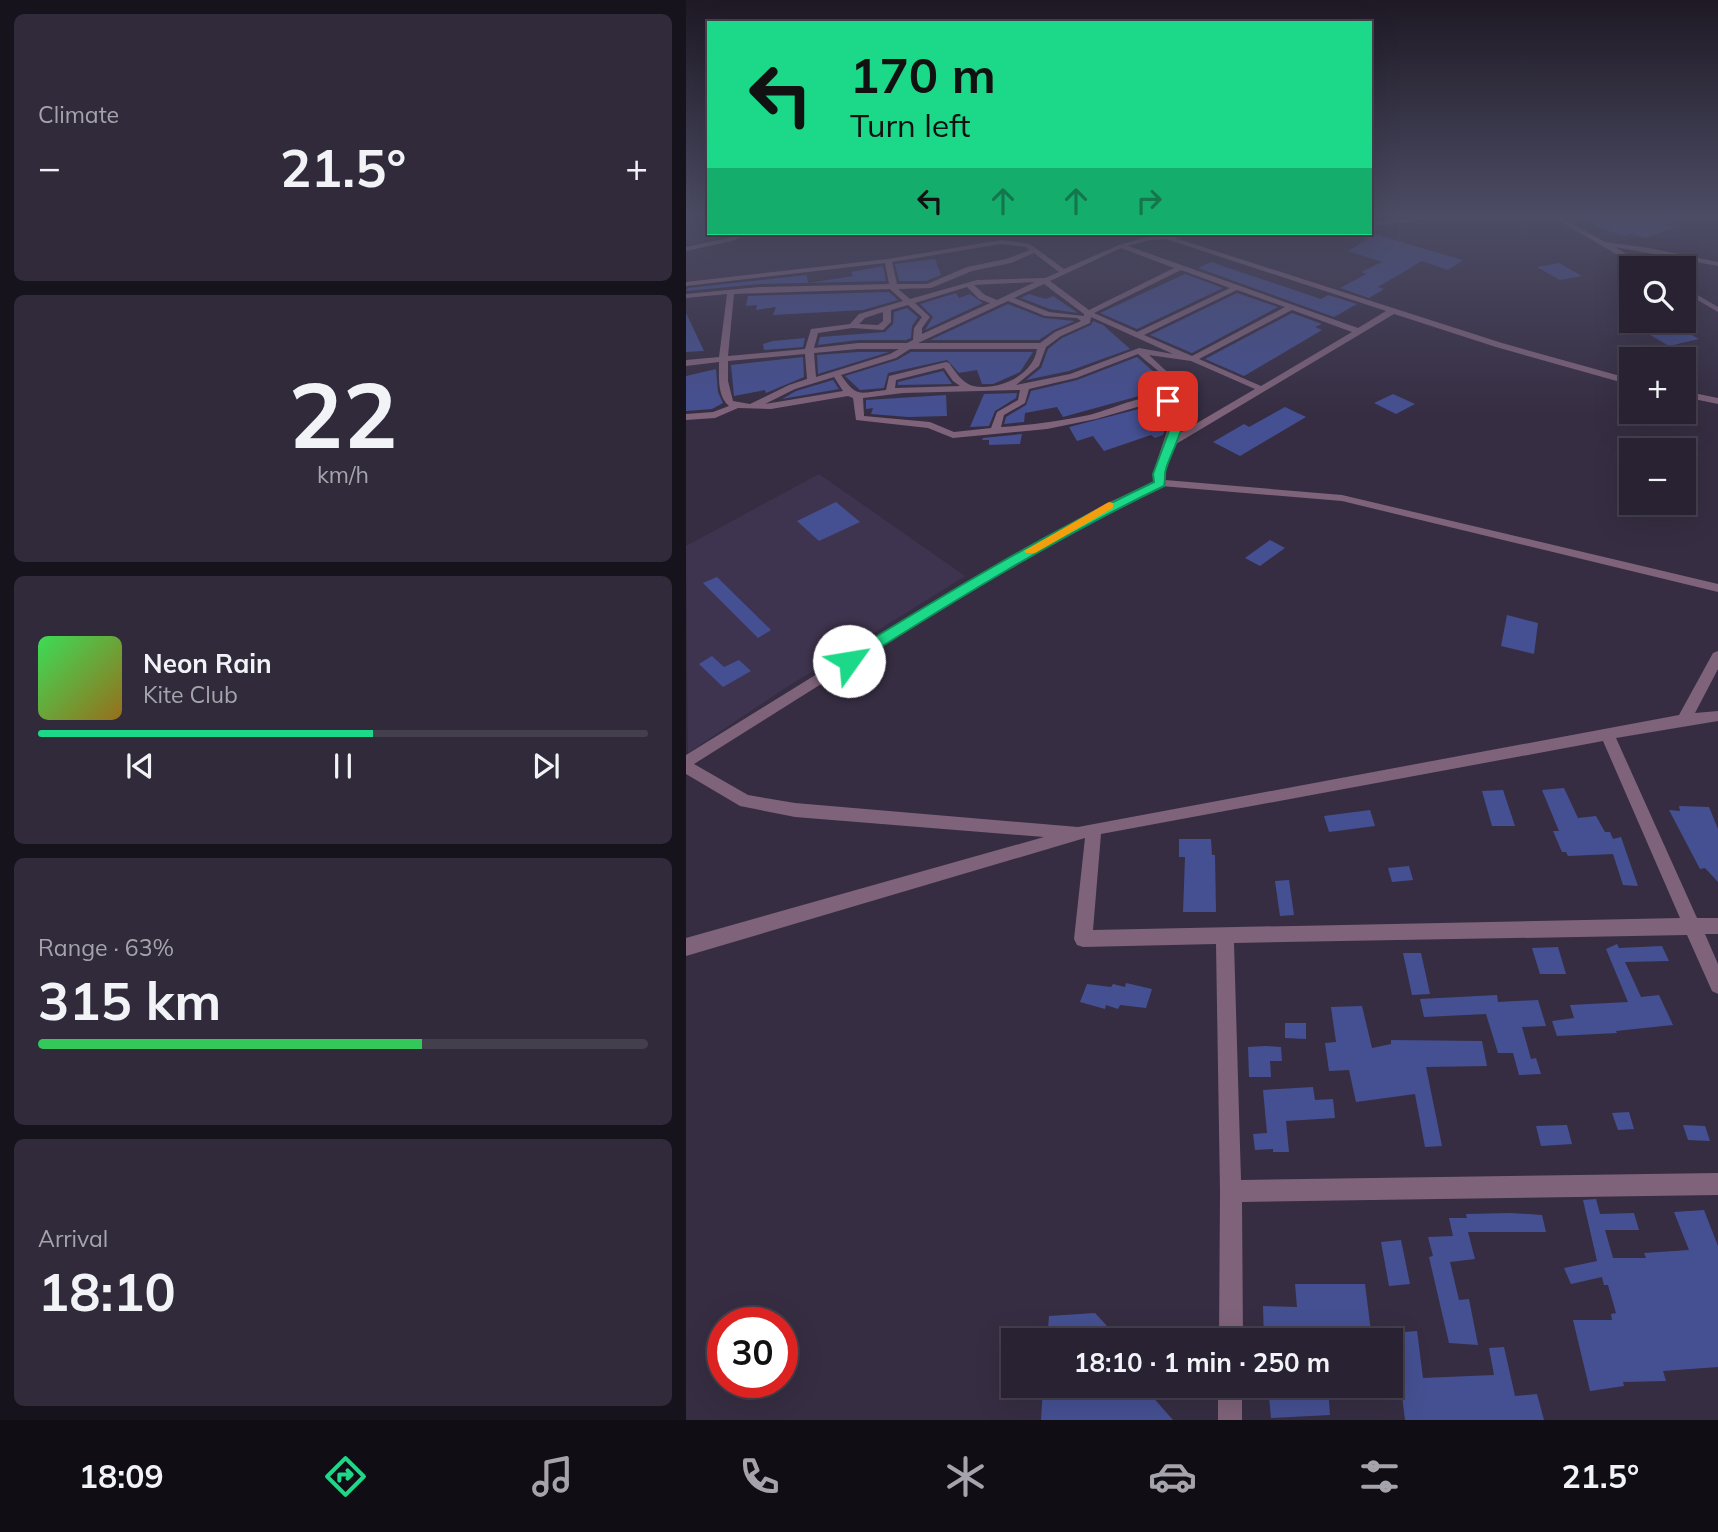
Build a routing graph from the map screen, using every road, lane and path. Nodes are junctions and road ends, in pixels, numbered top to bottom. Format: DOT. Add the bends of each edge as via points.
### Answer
graph roads {
  1 [pos="814,282"];
  2 [pos="950,282"];
  3 [pos="982,282"];
  4 [pos="1040,282"];
  5 [pos="1047,282"];
  6 [pos="1152,282"];
  7 [pos="1224,282"];
  8 [pos="1307,282"];
  9 [pos="968,284"];
  10 [pos="892,285"];
  11 [pos="944,286"];
  12 [pos="1237,287"];
  13 [pos="814,288"];
  14 [pos="731,291"];
  15 [pos="686,296"];
  16 [pos="1696,296"];
  17 [pos="1008,299"];
  18 [pos="911,301"];
  19 [pos="998,303"];
  20 [pos="1292,307"];
  21 [pos="887,309"];
  22 [pos="1394,310"];
  23 [pos="1718,310"];
  24 [pos="1087,317"];
  25 [pos="852,327"];
  26 [pos="1359,331"];
  27 [pos="1137,335"];
  28 [pos="917,343"];
  29 [pos="1042,346"];
  30 [pos="809,350"];
  31 [pos="1139,351"];
  32 [pos="723,359"];
  33 [pos="1192,359"];
  34 [pos="686,363"];
  35 [pos="937,366"];
  36 [pos="836,374"];
  37 [pos="1619,379"];
  38 [pos="812,381"];
  39 [pos="1008,386"];
  40 [pos="1026,387"];
  41 [pos="970,388"];
  42 [pos="1261,389"];
  43 [pos="890,391"];
  44 [pos="853,394"];
  45 [pos="1696,396"];
  46 [pos="1718,401"];
  47 [pos="1173,403"];
  48 [pos="736,406"];
  49 [pos="751,407"];
  50 [pos="686,417"];
  51 [pos="995,432"];
  52 [pos="1168,445"];
  53 [pos="1160,483"];
  54 [pos="1718,588"];
  55 [pos="1718,656"];
  56 [pos="1718,716"];
  57 [pos="1684,720"];
  58 [pos="1607,734"];
  59 [pos="686,765"];
  60 [pos="1088,831"];
  61 [pos="1691,925"];
  62 [pos="1718,926"];
  63 [pos="1226,935"];
  64 [pos="686,947"];
  65 [pos="1718,985"];
  66 [pos="1718,1184"];
  67 [pos="1231,1191"];
  68 [pos="1231,1328"];
  69 [pos="1230,1398"];
  70 [pos="1230,1420"];
  1 -- 13 [label="street"];
  2 -- 11 [label="street"];
  3 -- 9 [label="street"];
  4 -- 17 [label="street"];
  5 -- 24 [label="street"];
  6 -- 24 [label="street"];
  7 -- 12 [label="street"];
  8 -- 22 [label="street"];
  9 -- 11 [label="street"];
  9 -- 19 [label="street"];
  10 -- 11 [label="street"];
  10 -- 13 [label="street"];
  10 -- 18 [label="street"];
  11 -- 18 [label="street"];
  12 -- 20 [label="street"];
  12 -- 27 [label="street"];
  13 -- 14 [label="street"];
  14 -- 15 [label="street"];
  14 -- 32 [label="street"];
  16 -- 23 [label="street"];
  17 -- 19 [label="street"];
  17 -- 24 [label="street" via="1048,314"];
  18 -- 21 [label="street"];
  18 -- 28 [label="street" via="926,317 918,328"];
  19 -- 28 [label="street"];
  20 -- 26 [label="street"];
  20 -- 33 [label="street"];
  21 -- 25 [label="street" via="859,317"];
  21 -- 25 [label="street" via="887,322 880,328"];
  22 -- 26 [label="street"];
  22 -- 37 [label="street"];
  24 -- 27 [label="street"];
  24 -- 29 [label="street"];
  25 -- 30 [label="street" via="816,330"];
  26 -- 42 [label="street"];
  27 -- 33 [label="street"];
  28 -- 29 [label="street"];
  28 -- 30 [label="street"];
  28 -- 35 [label="street"];
  28 -- 36 [label="street" via="893,356"];
  29 -- 39 [label="street" via="1042,355 1030,371"];
  30 -- 32 [label="street"];
  30 -- 38 [label="street"];
  31 -- 33 [label="street"];
  31 -- 40 [label="street" via="1073,376"];
  31 -- 47 [label="street" via="1174,382"];
  32 -- 34 [label="street"];
  32 -- 48 [label="street" via="724,396"];
  33 -- 42 [label="street"];
  35 -- 41 [label="street" via="946,365 956,380"];
  35 -- 43 [label="street" via="892,378"];
  36 -- 38 [label="street"];
  36 -- 44 [label="street"];
  38 -- 49 [label="street"];
  39 -- 40 [label="street"];
  39 -- 41 [label="street"];
  40 -- 51 [label="street" via="1021,401 1000,414"];
  41 -- 43 [label="street"];
  42 -- 52 [label="street"];
  43 -- 44 [label="street"];
  44 -- 49 [label="street"];
  44 -- 51 [label="street" via="859,418 930,425 953,435"];
  45 -- 46 [label="street"];
  47 -- 51 [label="street" via="1158,398 1093,416"];
  47 -- 52 [label="street" via="1179,410"];
  48 -- 49 [label="street"];
  48 -- 50 [label="street" via="715,415"];
  52 -- 53 [label="street"];
  53 -- 54 [label="street" via="1342,498"];
  53 -- 59 [label="street" via="1109,506 965,588"];
  55 -- 57 [label="street"];
  56 -- 57 [label="street"];
  57 -- 58 [label="street"];
  58 -- 60 [label="street"];
  58 -- 61 [label="street"];
  59 -- 60 [label="street" via="746,801 795,810"];
  60 -- 63 [label="street" via="1083,939"];
  60 -- 64 [label="street"];
  61 -- 62 [label="street"];
  61 -- 63 [label="street"];
  61 -- 65 [label="street"];
  63 -- 67 [label="street"];
  66 -- 67 [label="street"];
  67 -- 68 [label="street"];
  69 -- 70 [label="street"];
}
